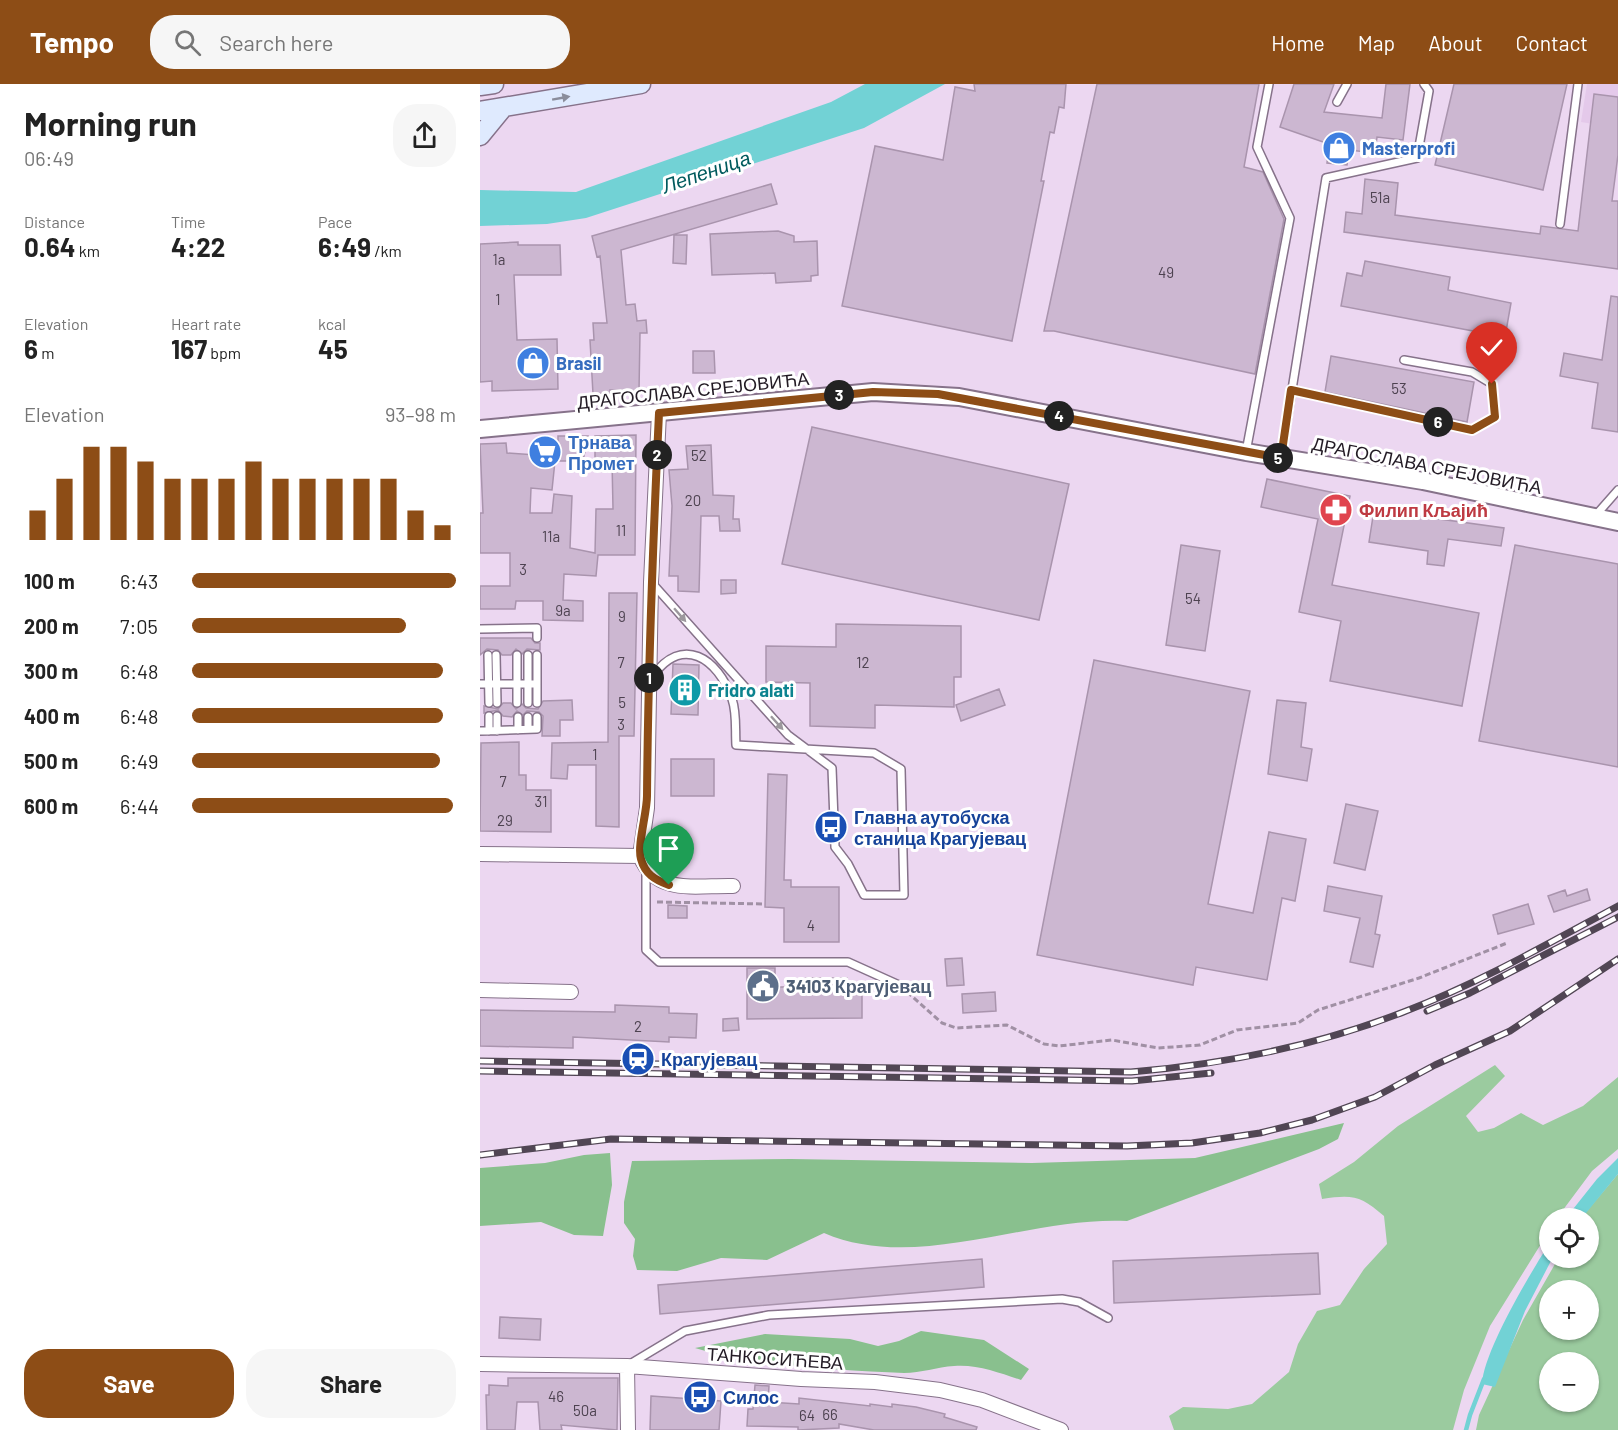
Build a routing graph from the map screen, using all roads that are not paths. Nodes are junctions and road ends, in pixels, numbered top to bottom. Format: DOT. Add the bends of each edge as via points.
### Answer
graph roads {
  1 [pos="494,84"];
  2 [pos="640,84"];
  3 [pos="1269,84"];
  4 [pos="1347,84"];
  5 [pos="1424,84"];
  6 [pos="1578,84"];
  7 [pos="480,86"];
  8 [pos="1337,102"];
  9 [pos="503,108"];
  10 [pos="480,111"];
  11 [pos="480,136"];
  12 [pos="1560,224"];
  13 [pos="1404,360"];
  14 [pos="1291,390"];
  15 [pos="659,413"];
  16 [pos="480,429"];
  17 [pos="1246,452"];
  18 [pos="1281,458"];
  19 [pos="1618,490"];
  20 [pos="1594,517"];
  21 [pos="1618,522"];
  22 [pos="651,582"];
  23 [pos="517,628"];
  24 [pos="528,628"];
  25 [pos="488,629"];
  26 [pos="492,638"];
  27 [pos="517,638"];
  28 [pos="528,638"];
  29 [pos="537,638"];
  30 [pos="492,655"];
  31 [pos="517,655"];
  32 [pos="528,655"];
  33 [pos="537,655"];
  34 [pos="649,681"];
  35 [pos="480,684"];
  36 [pos="492,684"];
  37 [pos="517,684"];
  38 [pos="528,684"];
  39 [pos="537,684"];
  40 [pos="493,703"];
  41 [pos="517,703"];
  42 [pos="528,703"];
  43 [pos="537,703"];
  44 [pos="518,717"];
  45 [pos="528,717"];
  46 [pos="537,717"];
  47 [pos="528,729"];
  48 [pos="518,730"];
  49 [pos="480,731"];
  50 [pos="489,731"];
  51 [pos="498,731"];
  52 [pos="806,748"];
  53 [pos="480,854"];
  54 [pos="640,856"];
  55 [pos="646,872"];
  56 [pos="733,886"];
  57 [pos="899,985"];
  58 [pos="480,990"];
  59 [pos="571,992"];
  60 [pos="1108,1318"];
  61 [pos="480,1364"];
  62 [pos="627,1366"];
  63 [pos="628,1430"];
  64 [pos="1061,1430"];
  1 -- 7 [label="main road"];
  9 -- 2 [label="main road, one-way"];
  3 -- 17 [label="lane" via="1257,147 1290,218"];
  4 -- 8 [label="lane"];
  5 -- 14 [label="lane" via="1429,91 1417,158 1326,178"];
  6 -- 12 [label="lane"];
  9 -- 10 [label="main road"];
  9 -- 11 [label="main road"];
  13 -- 14 [label="lane" via="1472,372 1492,384 1495,417 1472,430"];
  14 -- 18 [label="lane"];
  15 -- 16 [label="street, ДРАГОСЛАВА СРЕЈОВИЋА"];
  15 -- 17 [label="street, ДРАГОСЛАВА СРЕЈОВИЋА" via="873,392 938,394"];
  15 -- 22 [label="street"];
  17 -- 18 [label="street, ДРАГОСЛАВА СРЕЈОВИЋА"];
  18 -- 20 [label="street, ДРАГОСЛАВА СРЕЈОВИЋА" via="1423,481"];
  19 -- 20 [label="lane"];
  20 -- 21 [label="street, ДРАГОСЛАВА СРЕЈОВИЋА"];
  22 -- 34 [label="street"];
  22 -- 52 [label="lane, one-way" via="788,735"];
  23 -- 24 [label="lane"];
  23 -- 25 [label="lane"];
  23 -- 27 [label="lane"];
  24 -- 28 [label="lane"];
  24 -- 29 [label="lane" via="537,628"];
  25 -- 26 [label="lane"];
  30 -- 36 [label="lane"];
  31 -- 37 [label="lane"];
  32 -- 38 [label="lane"];
  33 -- 39 [label="lane"];
  34 -- 52 [label="lane" via="673,655 690,654 706,660 732,699 736,746"];
  34 -- 54 [label="street" via="647,808"];
  35 -- 36 [label="lane"];
  36 -- 37 [label="lane"];
  36 -- 40 [label="lane"];
  37 -- 38 [label="lane"];
  37 -- 41 [label="lane"];
  38 -- 39 [label="lane"];
  38 -- 42 [label="lane"];
  39 -- 43 [label="lane"];
  44 -- 48 [label="lane"];
  45 -- 47 [label="lane"];
  46 -- 47 [label="lane" via="537,729"];
  47 -- 48 [label="lane"];
  48 -- 51 [label="lane"];
  49 -- 50 [label="lane"];
  50 -- 51 [label="lane"];
  50 -- 51 [label="lane" via="493,716"];
  52 -- 52 [label="lane" via="832,768 835,847 864,895 904,895 901,769 874,753"];
  53 -- 54 [label="street"];
  54 -- 55 [label="street"];
  55 -- 56 [label="street" via="669,885"];
  55 -- 57 [label="lane" via="646,950 659,962 848,962"];
  58 -- 59 [label="street"];
  60 -- 62 [label="lane" via="1079,1302 1062,1299 769,1316 685,1331"];
  61 -- 62 [label="street, ТАНКОСИЋЕВА"];
  62 -- 63 [label="street"];
  62 -- 64 [label="street, ТАНКОСИЋЕВА" via="875,1382 940,1390 1014,1410"];
}
